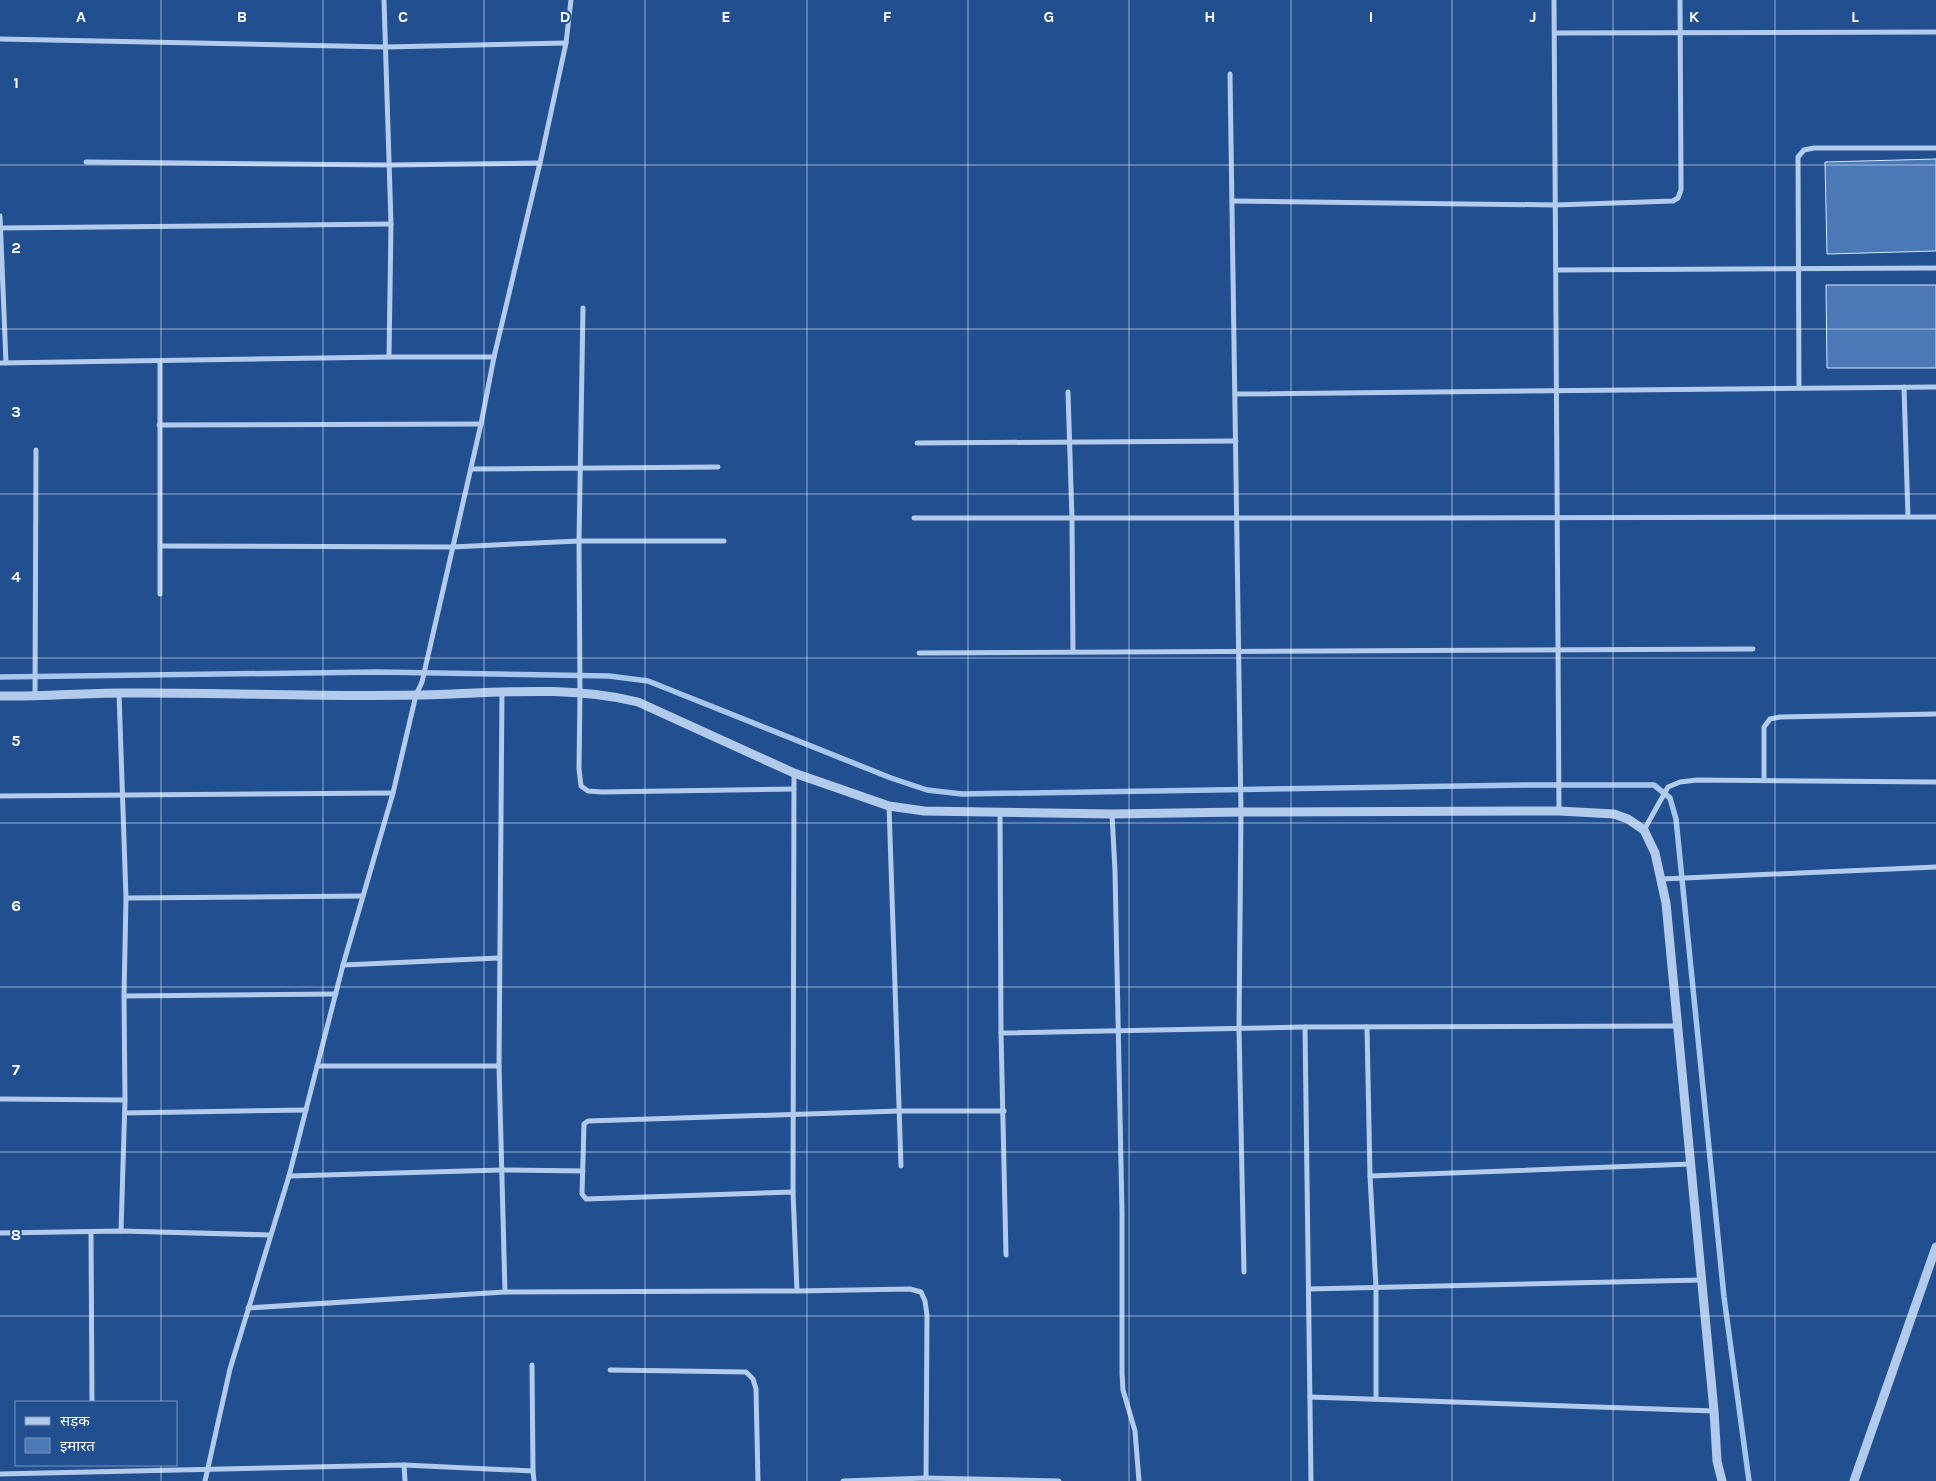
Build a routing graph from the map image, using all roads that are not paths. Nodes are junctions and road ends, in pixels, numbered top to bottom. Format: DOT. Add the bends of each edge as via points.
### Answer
graph roads {
  1 [pos="384,0"];
  2 [pos="571,0"];
  3 [pos="1554,0"];
  4 [pos="1680,0"];
  5 [pos="1680,32"];
  6 [pos="1936,32"];
  7 [pos="1554,33"];
  8 [pos="0,39"];
  9 [pos="566,43"];
  10 [pos="386,47"];
  11 [pos="1230,74"];
  12 [pos="1936,148"];
  13 [pos="86,162"];
  14 [pos="540,163"];
  15 [pos="390,165"];
  16 [pos="1232,201"];
  17 [pos="1556,205"];
  18 [pos="0,216"];
  19 [pos="391,224"];
  20 [pos="0,228"];
  21 [pos="1799,268"];
  22 [pos="1936,268"];
  23 [pos="1556,270"];
  24 [pos="583,308"];
  25 [pos="389,356"];
  26 [pos="494,357"];
  27 [pos="160,361"];
  28 [pos="3,363"];
  29 [pos="1904,387"];
  30 [pos="1936,387"];
  31 [pos="1800,388"];
  32 [pos="1557,390"];
  33 [pos="1068,392"];
  34 [pos="1235,394"];
  35 [pos="482,424"];
  36 [pos="159,425"];
  37 [pos="1070,442"];
  38 [pos="1236,442"];
  39 [pos="917,443"];
  40 [pos="36,450"];
  41 [pos="718,467"];
  42 [pos="580,468"];
  43 [pos="471,469"];
  44 [pos="1558,516"];
  45 [pos="1908,517"];
  46 [pos="1936,517"];
  47 [pos="914,518"];
  48 [pos="1072,519"];
  49 [pos="1237,519"];
  50 [pos="724,540"];
  51 [pos="579,541"];
  52 [pos="160,546"];
  53 [pos="452,547"];
  54 [pos="160,594"];
  55 [pos="1558,649"];
  56 [pos="1753,649"];
  57 [pos="1238,651"];
  58 [pos="1073,652"];
  59 [pos="919,653"];
  60 [pos="502,691"];
  61 [pos="119,693"];
  62 [pos="580,693"];
  63 [pos="416,695"];
  64 [pos="0,696"];
  65 [pos="35,697"];
  66 [pos="1936,714"];
  67 [pos="794,773"];
  68 [pos="1764,780"];
  69 [pos="1936,782"];
  70 [pos="794,789"];
  71 [pos="393,794"];
  72 [pos="0,796"];
  73 [pos="122,796"];
  74 [pos="889,806"];
  75 [pos="1559,810"];
  76 [pos="1000,812"];
  77 [pos="1241,812"];
  78 [pos="1112,814"];
  79 [pos="1644,830"];
  80 [pos="1936,867"];
  81 [pos="1662,879"];
  82 [pos="363,896"];
  83 [pos="126,898"];
  84 [pos="500,958"];
  85 [pos="343,965"];
  86 [pos="336,994"];
  87 [pos="124,996"];
  88 [pos="1678,1026"];
  89 [pos="1305,1027"];
  90 [pos="1367,1027"];
  91 [pos="1239,1029"];
  92 [pos="1118,1030"];
  93 [pos="1001,1033"];
  94 [pos="317,1066"];
  95 [pos="499,1066"];
  96 [pos="0,1099"];
  97 [pos="125,1100"];
  98 [pos="306,1110"];
  99 [pos="899,1111"];
  100 [pos="1004,1111"];
  101 [pos="125,1113"];
  102 [pos="794,1116"];
  103 [pos="1691,1164"];
  104 [pos="901,1166"];
  105 [pos="501,1170"];
  106 [pos="583,1171"];
  107 [pos="289,1176"];
  108 [pos="1370,1176"];
  109 [pos="793,1192"];
  110 [pos="121,1231"];
  111 [pos="91,1232"];
  112 [pos="0,1233"];
  113 [pos="270,1235"];
  114 [pos="1936,1247"];
  115 [pos="1006,1255"];
  116 [pos="1931,1271"];
  117 [pos="1244,1272"];
  118 [pos="1701,1280"];
  119 [pos="1376,1287"];
  120 [pos="1309,1288"];
  121 [pos="505,1292"];
  122 [pos="797,1292"];
  123 [pos="248,1308"];
  124 [pos="532,1365"];
  125 [pos="610,1370"];
  126 [pos="1310,1397"];
  127 [pos="1376,1399"];
  128 [pos="92,1401"];
  129 [pos="1714,1411"];
  130 [pos="404,1465"];
  131 [pos="92,1466"];
  132 [pos="208,1470"];
  133 [pos="533,1471"];
  134 [pos="92,1473"];
  135 [pos="0,1474"];
  136 [pos="926,1478"];
  137 [pos="205,1481"];
  138 [pos="405,1481"];
  139 [pos="534,1481"];
  140 [pos="758,1481"];
  141 [pos="843,1481"];
  142 [pos="1059,1481"];
  143 [pos="1139,1481"];
  144 [pos="1310,1481"];
  145 [pos="1722,1481"];
  146 [pos="1854,1481"];
  1 -- 10 [label="street"];
  2 -- 9 [label="street"];
  3 -- 7 [label="street"];
  4 -- 5 [label="street"];
  5 -- 6 [label="street"];
  5 -- 7 [label="street"];
  5 -- 17 [label="street" via="1682,180 1678,198 1665,202"];
  7 -- 17 [label="street"];
  8 -- 10 [label="street"];
  9 -- 10 [label="street"];
  9 -- 14 [label="street"];
  10 -- 15 [label="street"];
  11 -- 16 [label="street"];
  12 -- 21 [label="street" via="1804,150 1798,157"];
  13 -- 15 [label="street"];
  14 -- 15 [label="street"];
  14 -- 26 [label="street"];
  15 -- 19 [label="street"];
  16 -- 17 [label="street"];
  16 -- 34 [label="street"];
  17 -- 23 [label="street"];
  18 -- 20 [label="street"];
  19 -- 20 [label="street"];
  19 -- 25 [label="street"];
  20 -- 28 [label="street"];
  21 -- 22 [label="street"];
  21 -- 23 [label="street"];
  21 -- 31 [label="street"];
  23 -- 32 [label="street"];
  24 -- 42 [label="street"];
  25 -- 26 [label="street"];
  25 -- 27 [label="street"];
  26 -- 35 [label="street"];
  27 -- 28 [label="street"];
  27 -- 36 [label="street"];
  29 -- 30 [label="street"];
  29 -- 31 [label="street"];
  29 -- 45 [label="street"];
  31 -- 32 [label="street"];
  32 -- 34 [label="street"];
  32 -- 44 [label="street"];
  33 -- 37 [label="street"];
  34 -- 38 [label="street"];
  35 -- 36 [label="street"];
  35 -- 43 [label="street"];
  36 -- 52 [label="street"];
  37 -- 38 [label="street"];
  37 -- 39 [label="street"];
  37 -- 48 [label="street"];
  38 -- 49 [label="street"];
  40 -- 65 [label="street"];
  41 -- 42 [label="street"];
  42 -- 43 [label="street"];
  42 -- 51 [label="street"];
  43 -- 53 [label="street"];
  44 -- 45 [label="street"];
  44 -- 49 [label="street"];
  44 -- 55 [label="street"];
  45 -- 46 [label="street"];
  47 -- 48 [label="street"];
  48 -- 49 [label="street"];
  48 -- 58 [label="street"];
  49 -- 57 [label="street"];
  50 -- 51 [label="street"];
  51 -- 53 [label="street"];
  51 -- 62 [label="street"];
  52 -- 53 [label="street"];
  52 -- 54 [label="street"];
  53 -- 63 [label="street" via="422,682"];
  55 -- 56 [label="street"];
  55 -- 57 [label="street"];
  55 -- 75 [label="street"];
  57 -- 58 [label="street"];
  57 -- 77 [label="street"];
  58 -- 59 [label="street"];
  60 -- 62 [label="street"];
  60 -- 63 [label="street"];
  60 -- 84 [label="street"];
  61 -- 63 [label="street"];
  61 -- 65 [label="street"];
  61 -- 73 [label="street"];
  62 -- 67 [label="street" via="638,702"];
  62 -- 70 [label="street" via="579,778 581,786 588,792"];
  63 -- 71 [label="street"];
  64 -- 65 [label="street"];
  66 -- 68 [label="street" via="1770,719 1764,728"];
  67 -- 70 [label="street"];
  67 -- 74 [label="street"];
  68 -- 69 [label="street"];
  68 -- 79 [label="street" via="1697,780 1668,787"];
  70 -- 102 [label="street"];
  71 -- 73 [label="street"];
  71 -- 82 [label="street"];
  72 -- 73 [label="street"];
  73 -- 83 [label="street"];
  74 -- 76 [label="street" via="924,811"];
  74 -- 99 [label="street"];
  75 -- 77 [label="street"];
  75 -- 79 [label="street" via="1614,814"];
  76 -- 78 [label="street"];
  76 -- 93 [label="street"];
  77 -- 78 [label="street"];
  77 -- 91 [label="street"];
  78 -- 92 [label="street"];
  79 -- 81 [label="street" via="1655,852"];
  80 -- 81 [label="street"];
  81 -- 88 [label="street"];
  82 -- 83 [label="street"];
  82 -- 85 [label="street"];
  83 -- 87 [label="street"];
  84 -- 85 [label="street"];
  84 -- 95 [label="street"];
  85 -- 86 [label="street"];
  86 -- 87 [label="street"];
  86 -- 94 [label="street"];
  87 -- 97 [label="street"];
  88 -- 90 [label="street"];
  88 -- 103 [label="street"];
  89 -- 90 [label="street"];
  89 -- 91 [label="street"];
  89 -- 120 [label="street"];
  90 -- 108 [label="street"];
  91 -- 92 [label="street"];
  91 -- 117 [label="street"];
  92 -- 93 [label="street"];
  92 -- 143 [label="street" via="1122,1373 1123,1390 1135,1431"];
  93 -- 100 [label="street"];
  94 -- 95 [label="street"];
  94 -- 98 [label="street"];
  95 -- 105 [label="street"];
  96 -- 97 [label="street"];
  97 -- 101 [label="street"];
  98 -- 101 [label="street"];
  98 -- 107 [label="street"];
  99 -- 100 [label="street"];
  99 -- 102 [label="street"];
  99 -- 104 [label="street"];
  100 -- 115 [label="street"];
  101 -- 110 [label="street"];
  102 -- 106 [label="street" via="588,1121 583,1128"];
  102 -- 109 [label="street"];
  103 -- 108 [label="street"];
  103 -- 118 [label="street"];
  105 -- 106 [label="street"];
  105 -- 107 [label="street"];
  105 -- 121 [label="street"];
  106 -- 109 [label="street" via="582,1194 589,1200"];
  107 -- 113 [label="street"];
  108 -- 119 [label="street"];
  109 -- 122 [label="street"];
  110 -- 111 [label="street"];
  110 -- 113 [label="street"];
  111 -- 112 [label="street"];
  111 -- 128 [label="street"];
  113 -- 123 [label="street"];
  114 -- 116 [label="street"];
  116 -- 146 [label="street"];
  118 -- 119 [label="street"];
  118 -- 129 [label="street"];
  119 -- 120 [label="street"];
  119 -- 127 [label="street"];
  120 -- 126 [label="street"];
  121 -- 122 [label="street"];
  121 -- 123 [label="street"];
  122 -- 136 [label="street" via="910,1289 921,1292 927,1315"];
  123 -- 132 [label="street" via="230,1369"];
  124 -- 133 [label="street"];
  125 -- 140 [label="street" via="746,1372 756,1389"];
  126 -- 127 [label="street"];
  126 -- 144 [label="street"];
  127 -- 129 [label="street"];
  129 -- 145 [label="street" via="1717,1461"];
  130 -- 132 [label="street"];
  130 -- 133 [label="street"];
  130 -- 138 [label="street"];
  131 -- 134 [label="street"];
  132 -- 134 [label="street"];
  132 -- 137 [label="street"];
  133 -- 139 [label="street"];
  134 -- 135 [label="street"];
  136 -- 141 [label="street"];
  136 -- 142 [label="street"];
}
